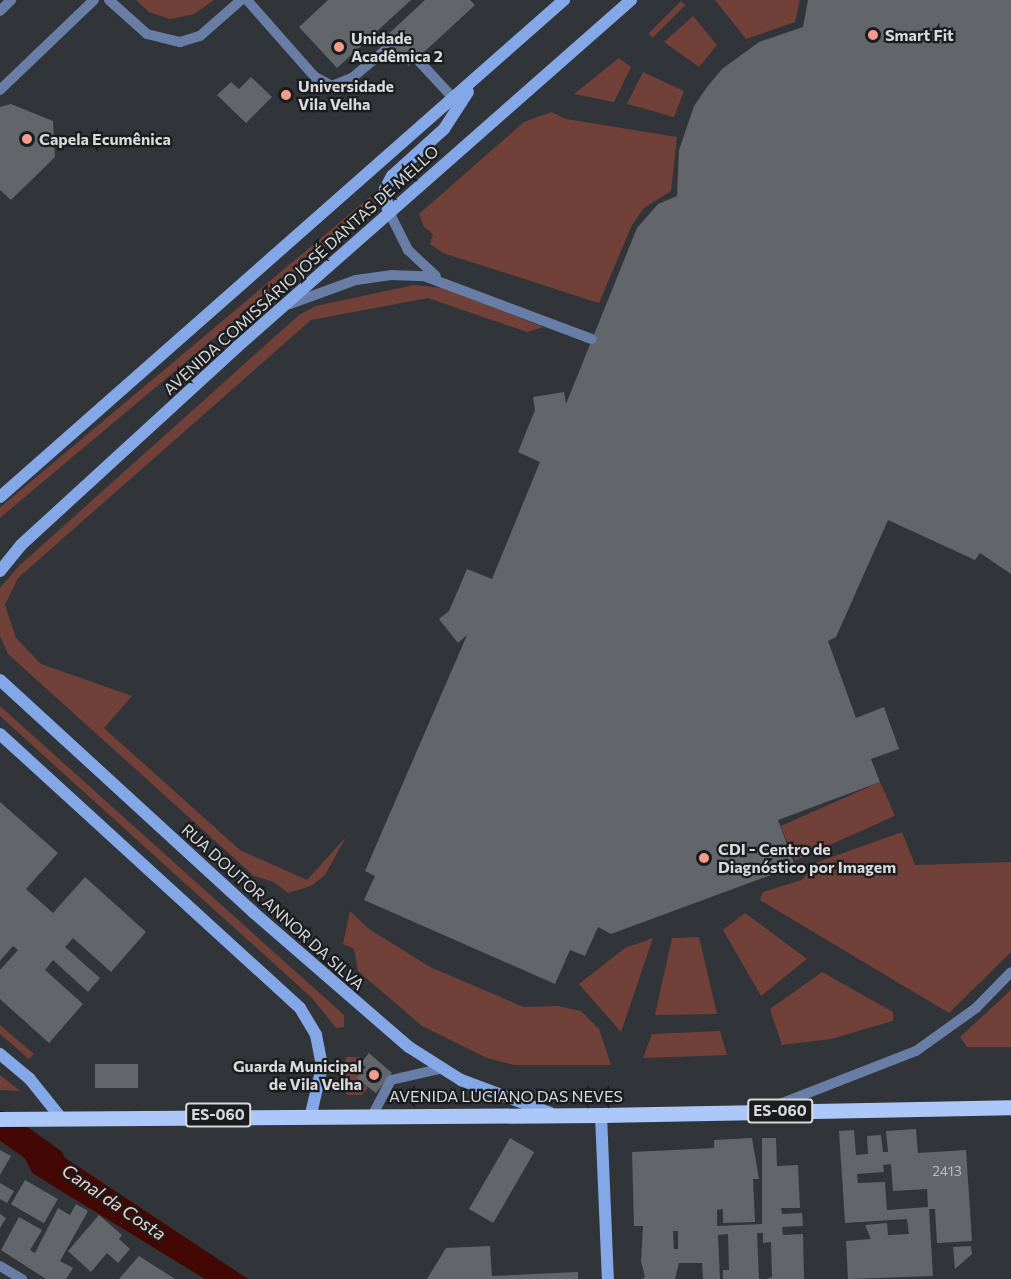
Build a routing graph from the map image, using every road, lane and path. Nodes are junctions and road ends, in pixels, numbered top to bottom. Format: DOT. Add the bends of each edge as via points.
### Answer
graph roads {
  1 [pos="11,0"];
  2 [pos="94,0"];
  3 [pos="109,0"];
  4 [pos="241,0"];
  5 [pos="247,0"];
  6 [pos="564,0"];
  7 [pos="631,0"];
  8 [pos="0,11"];
  9 [pos="390,46"];
  10 [pos="417,59"];
  11 [pos="471,86"];
  12 [pos="0,90"];
  13 [pos="455,100"];
  14 [pos="388,210"];
  15 [pos="447,283"];
  16 [pos="279,309"];
  17 [pos="592,339"];
  18 [pos="0,497"];
  19 [pos="0,571"];
  20 [pos="0,680"];
  21 [pos="0,734"];
  22 [pos="1011,972"];
  23 [pos="0,1054"];
  24 [pos="440,1069"];
  25 [pos="1011,1107"];
  26 [pos="759,1112"];
  27 [pos="311,1114"];
  28 [pos="373,1114"];
  29 [pos="554,1114"];
  30 [pos="601,1115"];
  31 [pos="61,1118"];
  32 [pos="0,1119"];
  33 [pos="0,1266"];
  34 [pos="22,1279"];
  35 [pos="608,1279"];
  1 -- 8 [label="lane"];
  2 -- 12 [label="lane"];
  3 -- 4 [label="lane" via="147,34 180,42 200,36"];
  5 -- 9 [label="lane" via="315,77 332,87 352,78"];
  6 -- 11 [label="main road, AVENIDA COMISSÁRIO JOSÉ DANTAS DE MELLO"];
  7 -- 14 [label="main road, AVENIDA COMISSÁRIO JOSÉ DANTAS DE MELLO"];
  10 -- 13 [label="lane"];
  11 -- 13 [label="main road, AVENIDA COMISSÁRIO JOSÉ DANTAS DE MELLO"];
  11 -- 14 [label="main road" via="444,129 392,176 384,189"];
  13 -- 18 [label="main road, AVENIDA COMISSÁRIO JOSÉ DANTAS DE MELLO"];
  14 -- 15 [label="lane" via="408,250"];
  14 -- 16 [label="main road, AVENIDA COMISSÁRIO JOSÉ DANTAS DE MELLO"];
  15 -- 16 [label="lane" via="407,274 376,276 332,286"];
  15 -- 17 [label="lane"];
  16 -- 19 [label="main road, AVENIDA COMISSÁRIO JOSÉ DANTAS DE MELLO" via="21,545"];
  20 -- 24 [label="main road, RUA DOUTOR ANNOR DA SILVA" via="371,1017"];
  21 -- 27 [label="main road" via="300,1008 316,1035 322,1067"];
  22 -- 26 [label="lane" via="976,1008 916,1052"];
  23 -- 31 [label="main road" via="29,1078"];
  24 -- 28 [label="lane" via="391,1080"];
  24 -- 29 [label="main road, RUA DOUTOR ANNOR DA SILVA"];
  25 -- 26 [label="main road, AVENIDA LUCIANO DAS NEVES / ES-060"];
  26 -- 30 [label="main road, AVENIDA LUCIANO DAS NEVES / ES-060"];
  27 -- 28 [label="main road, AVENIDA LUCIANO DAS NEVES / ES-060"];
  27 -- 31 [label="main road, AVENIDA LUCIANO DAS NEVES / ES-060"];
  28 -- 29 [label="main road, AVENIDA LUCIANO DAS NEVES / ES-060"];
  29 -- 30 [label="main road, AVENIDA LUCIANO DAS NEVES / ES-060"];
  30 -- 35 [label="main road"];
  31 -- 32 [label="main road, AVENIDA LUCIANO DAS NEVES / ES-060"];
  33 -- 34 [label="lane"];
}
